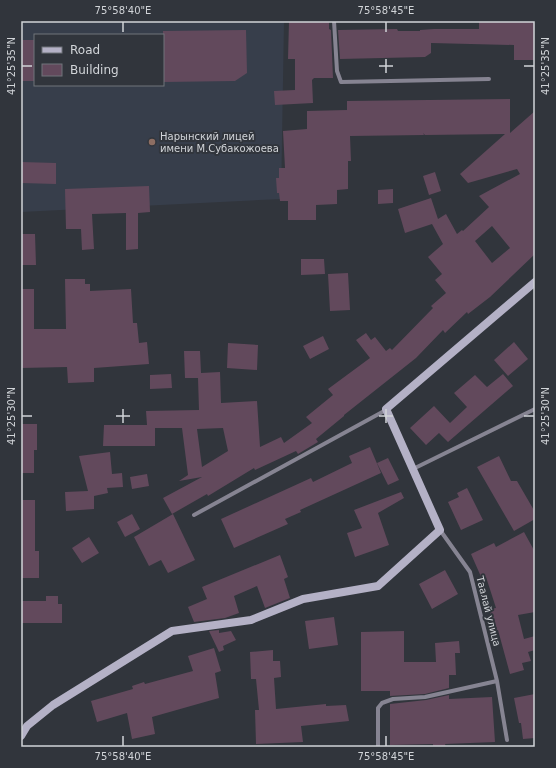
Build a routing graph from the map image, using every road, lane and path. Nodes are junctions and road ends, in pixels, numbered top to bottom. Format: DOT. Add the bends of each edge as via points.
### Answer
graph roads {
  1 [pos="334,21"];
  2 [pos="489,79"];
  3 [pos="535,282"];
  4 [pos="386,409"];
  5 [pos="535,409"];
  6 [pos="413,469"];
  7 [pos="194,515"];
  8 [pos="440,530"];
  9 [pos="497,681"];
  10 [pos="21,736"];
  11 [pos="507,740"];
  12 [pos="378,747"];
  1 -- 2 [label="street" via="337,71 341,82"];
  3 -- 4 [label="street"];
  4 -- 6 [label="street, Таалай улица"];
  4 -- 7 [label="street"];
  5 -- 6 [label="street"];
  6 -- 8 [label="street, Таалай улица"];
  8 -- 9 [label="street, Таалай улица" via="470,572"];
  8 -- 10 [label="street" via="378,586 303,599 250,620 172,631 52,705 28,726"];
  9 -- 11 [label="street, Таалай улица"];
  9 -- 12 [label="street" via="425,697 393,699 382,703 378,708"];
}
